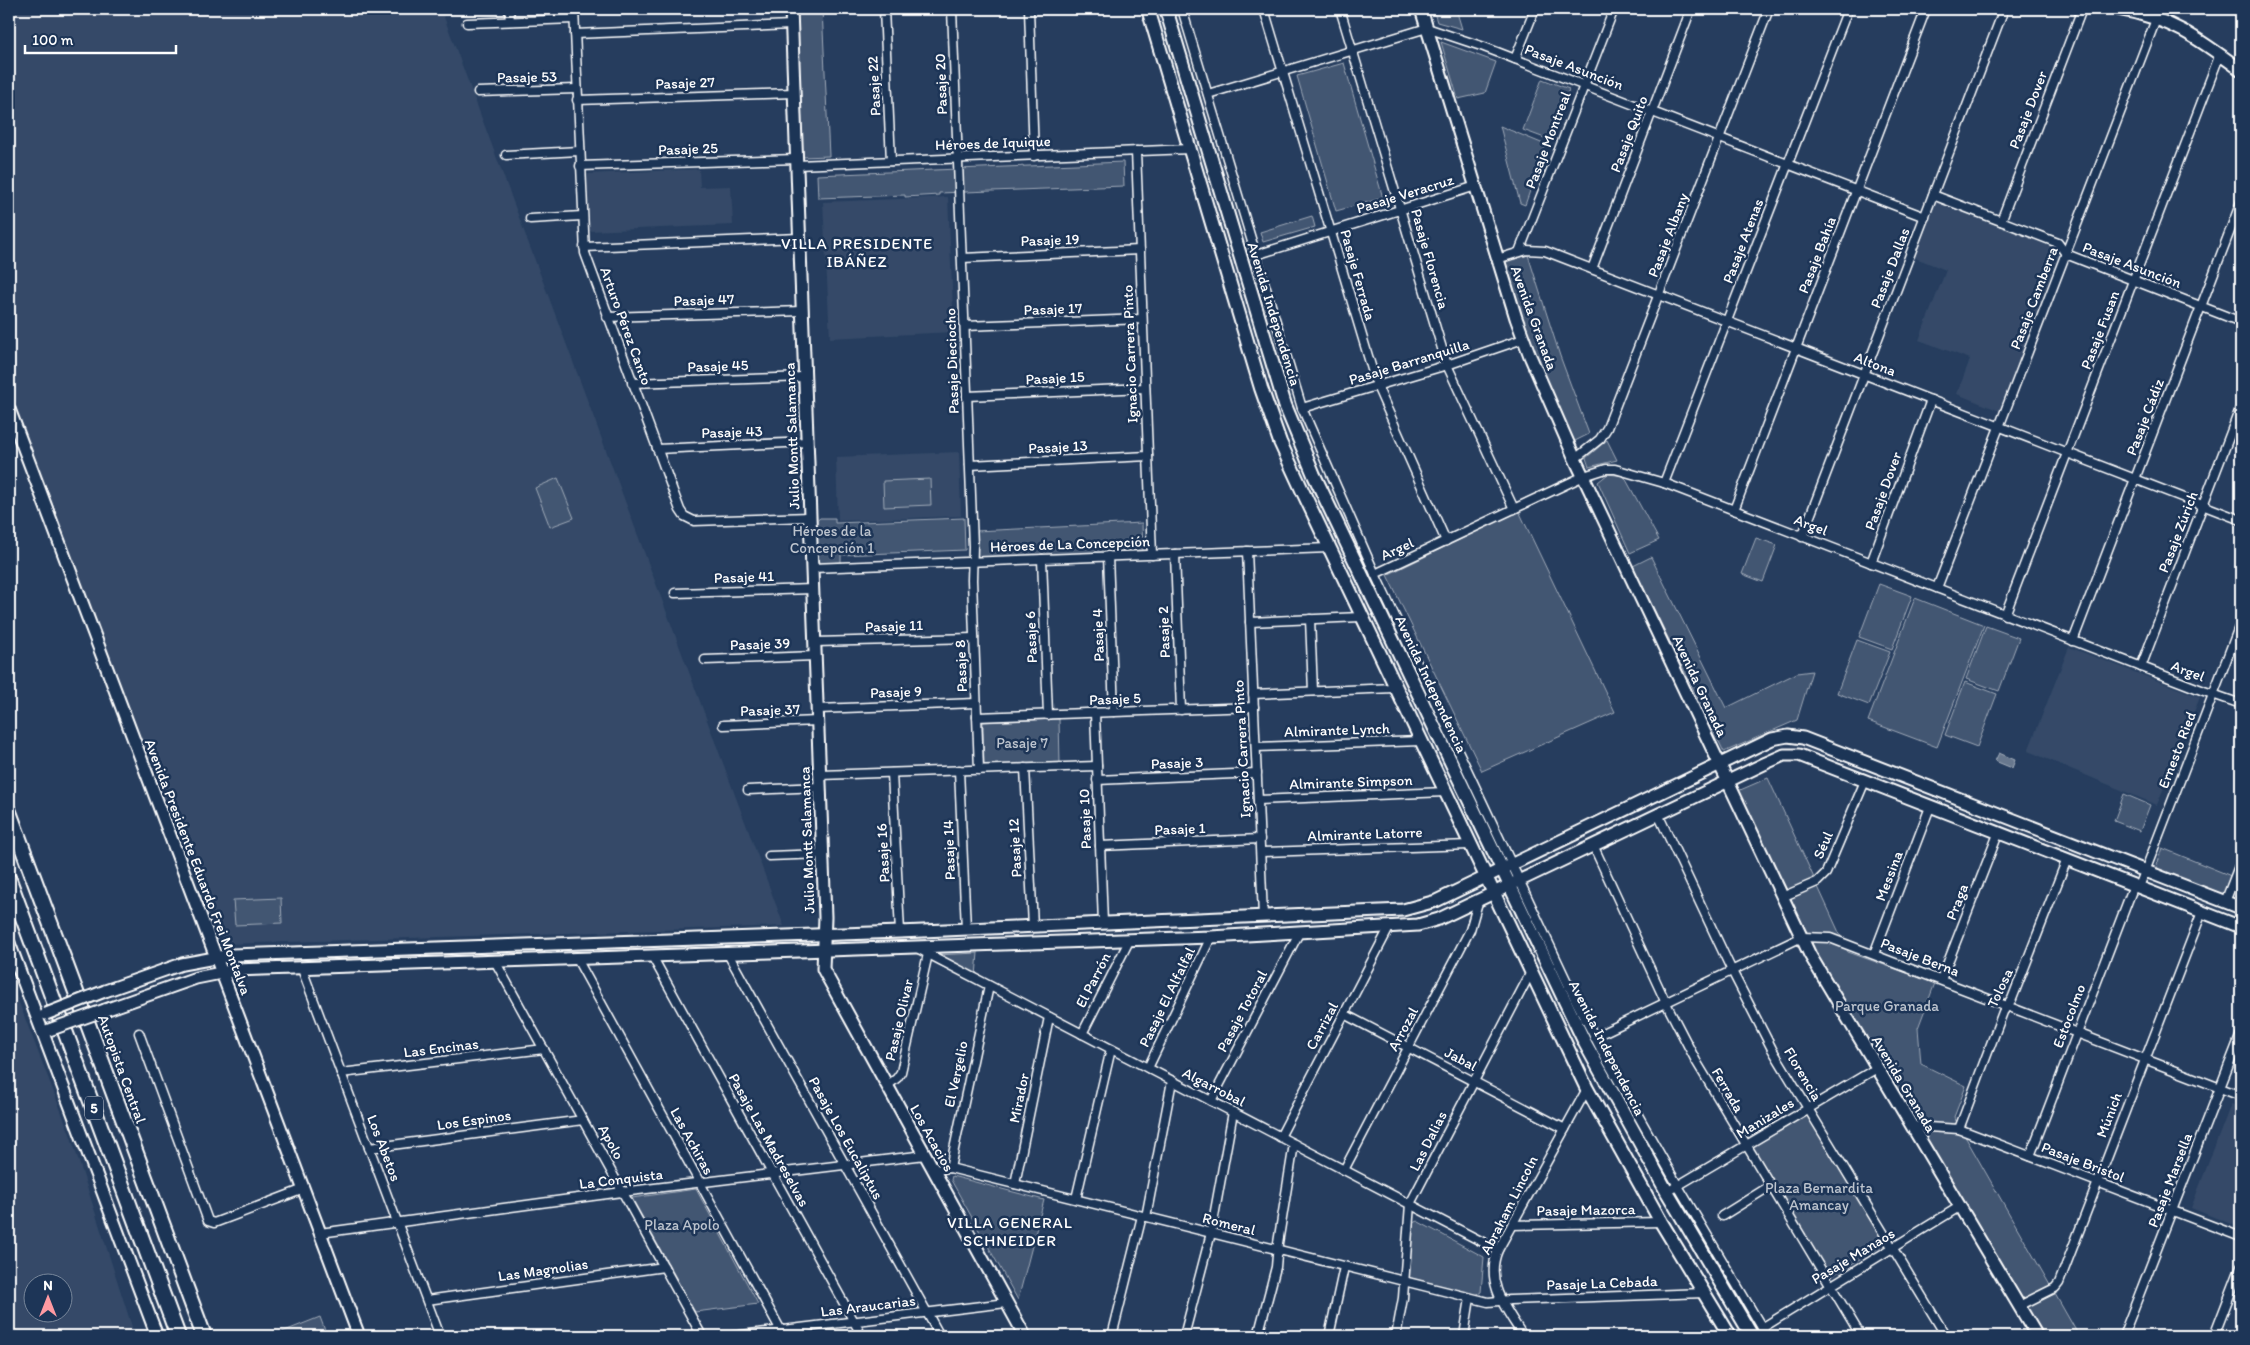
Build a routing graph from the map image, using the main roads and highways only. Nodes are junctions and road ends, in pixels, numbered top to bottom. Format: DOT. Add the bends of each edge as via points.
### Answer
graph roads {
  1 [pos="791,9"];
  2 [pos="1148,9"];
  3 [pos="1166,9"];
  4 [pos="1421,9"];
  5 [pos="2118,9"];
  6 [pos="2158,13"];
  7 [pos="2241,70"];
  8 [pos="9,408"];
  9 [pos="1720,763"];
  10 [pos="1727,781"];
  11 [pos="9,812"];
  12 [pos="1600,821"];
  13 [pos="1608,838"];
  14 [pos="1507,866"];
  15 [pos="1485,877"];
  16 [pos="9,880"];
  17 [pos="1515,882"];
  18 [pos="1493,893"];
  19 [pos="2241,908"];
  20 [pos="2241,927"];
  21 [pos="826,934"];
  22 [pos="9,943"];
  23 [pos="439,948"];
  24 [pos="824,951"];
  25 [pos="216,956"];
  26 [pos="440,964"];
  27 [pos="222,972"];
  28 [pos="41,1016"];
  29 [pos="46,1032"];
  30 [pos="1757,1332"];
  31 [pos="157,1336"];
  32 [pos="178,1336"];
  33 [pos="204,1336"];
  34 [pos="359,1336"];
  35 [pos="1025,1336"];
  36 [pos="1730,1336"];
  37 [pos="2037,1336"];
  1 -- 21 [label="main road, Julio Montt Salamanca" via="818,709 818,854"];
  2 -- 15 [label="main road" via="1273,423"];
  3 -- 14 [label="main road, Avenida Independencia" via="1292,424 1314,475"];
  4 -- 9 [label="main road, Avenida Granada" via="1523,340 1575,459"];
  5 -- 6 [label="main road"];
  6 -- 7 [label="main road"];
  8 -- 25 [label="main road, Avenida Presidente Eduardo Frei Montalva"];
  9 -- 10 [label="main road, Avenida Granada"];
  9 -- 12 [label="main road"];
  9 -- 19 [label="main road" via="1772,739 1795,737"];
  10 -- 13 [label="main road"];
  10 -- 20 [label="main road" via="1777,758 1799,755"];
  10 -- 37 [label="main road, Avenida Granada" via="1802,937"];
  11 -- 33 [label="highway, Autopista Central / 5"];
  12 -- 13 [label="main road" via="1608,827"];
  12 -- 14 [label="main road"];
  13 -- 17 [label="main road"];
  14 -- 15 [label="main road"];
  14 -- 17 [label="main road, Avenida Independencia"];
  15 -- 18 [label="main road"];
  15 -- 21 [label="main road" via="1436,901 1413,908"];
  16 -- 32 [label="highway, 5"];
  17 -- 18 [label="main road"];
  17 -- 30 [label="main road, Avenida Independencia" via="1585,1043"];
  18 -- 24 [label="main road" via="1429,923 1389,928"];
  18 -- 36 [label="main road" via="1587,1089 1661,1222"];
  21 -- 23 [label="main road"];
  21 -- 24 [label="main road, Julio Montt Salamanca"];
  22 -- 28 [label="main road"];
  23 -- 25 [label="main road"];
  23 -- 26 [label="main road"];
  24 -- 26 [label="main road"];
  24 -- 35 [label="main road, Los Acacios" via="825,972"];
  25 -- 27 [label="main road, Avenida Presidente Eduardo Frei Montalva"];
  25 -- 28 [label="main road, bridge" via="182,964"];
  26 -- 27 [label="main road"];
  27 -- 29 [label="main road, bridge" via="168,987"];
  27 -- 34 [label="main road, Avenida Presidente Eduardo Frei Montalva"];
  28 -- 29 [label="main road"];
  29 -- 31 [label="main road"];
}
